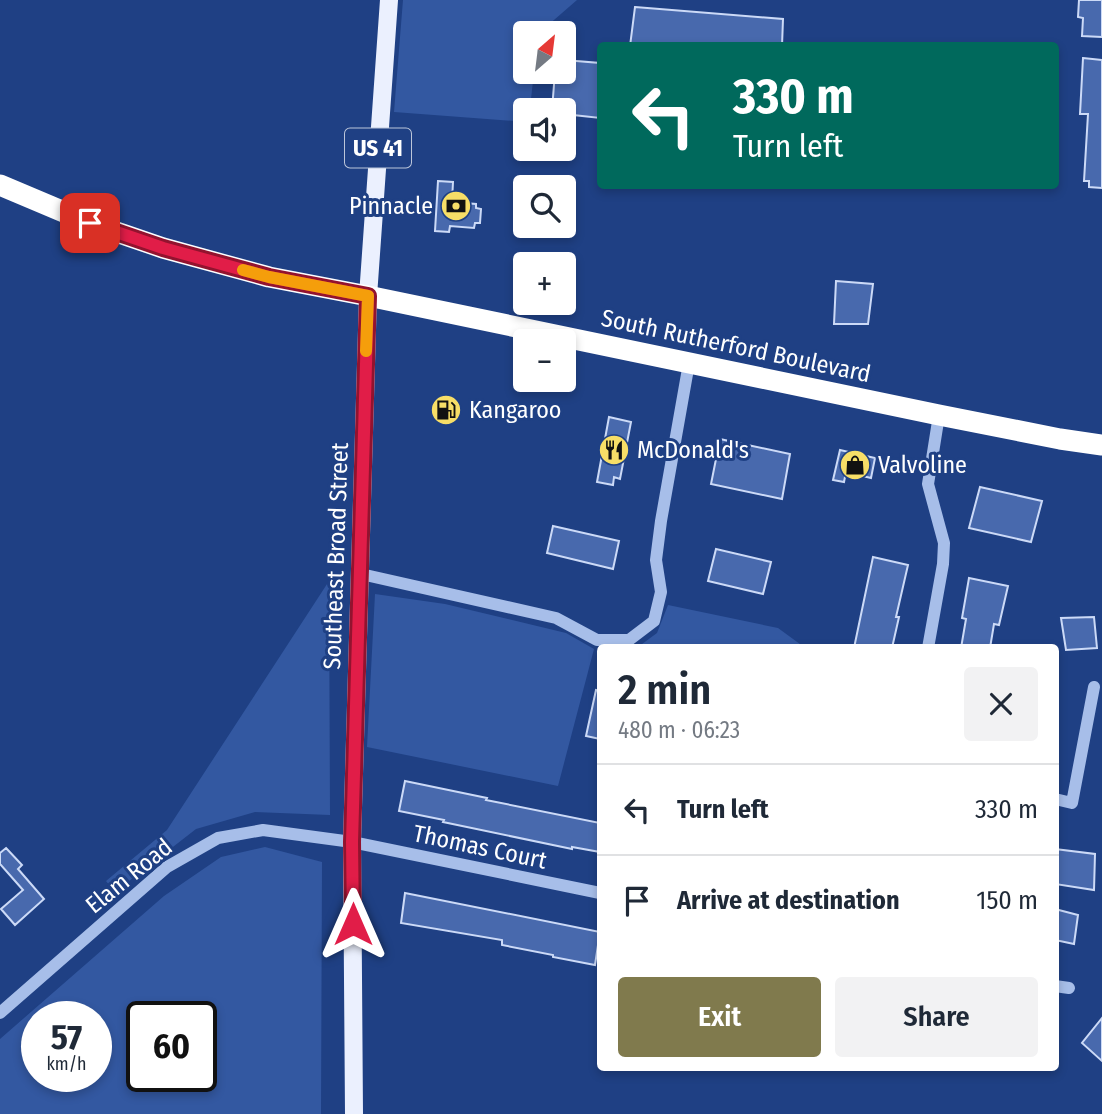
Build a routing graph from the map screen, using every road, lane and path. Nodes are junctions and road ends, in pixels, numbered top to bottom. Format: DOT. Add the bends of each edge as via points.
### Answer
graph roads {
  1 [pos="389,0"];
  2 [pos="0,185"];
  3 [pos="368,296"];
  4 [pos="689,363"];
  5 [pos="939,415"];
  6 [pos="1102,445"];
  7 [pos="361,574"];
  8 [pos="929,644"];
  9 [pos="1094,687"];
  10 [pos="1059,800"];
  11 [pos="352,842"];
  12 [pos="597,892"];
  13 [pos="0,1013"];
  14 [pos="354,1114"];
  1 -- 3 [label="main road, Southeast Broad Street / US 41"];
  2 -- 3 [label="highway, South Rutherford Boulevard" via="163,248 269,277"];
  3 -- 4 [label="highway, South Rutherford Boulevard"];
  3 -- 7 [label="main road, Southeast Broad Street / US 41"];
  4 -- 5 [label="highway, South Rutherford Boulevard"];
  4 -- 7 [label="street" via="656,560 661,592 654,621 629,640 597,640 556,618"];
  5 -- 6 [label="highway, South Rutherford Boulevard"];
  5 -- 8 [label="street" via="928,484 944,542"];
  7 -- 11 [label="main road, Southeast Broad Street / US 41"];
  9 -- 10 [label="street" via="1072,803"];
  11 -- 12 [label="street, Thomas Court"];
  11 -- 13 [label="street, Elam Road" via="264,830 218,838 167,867"];
  11 -- 14 [label="main road, Southeast Broad Street / US 41"];
}
